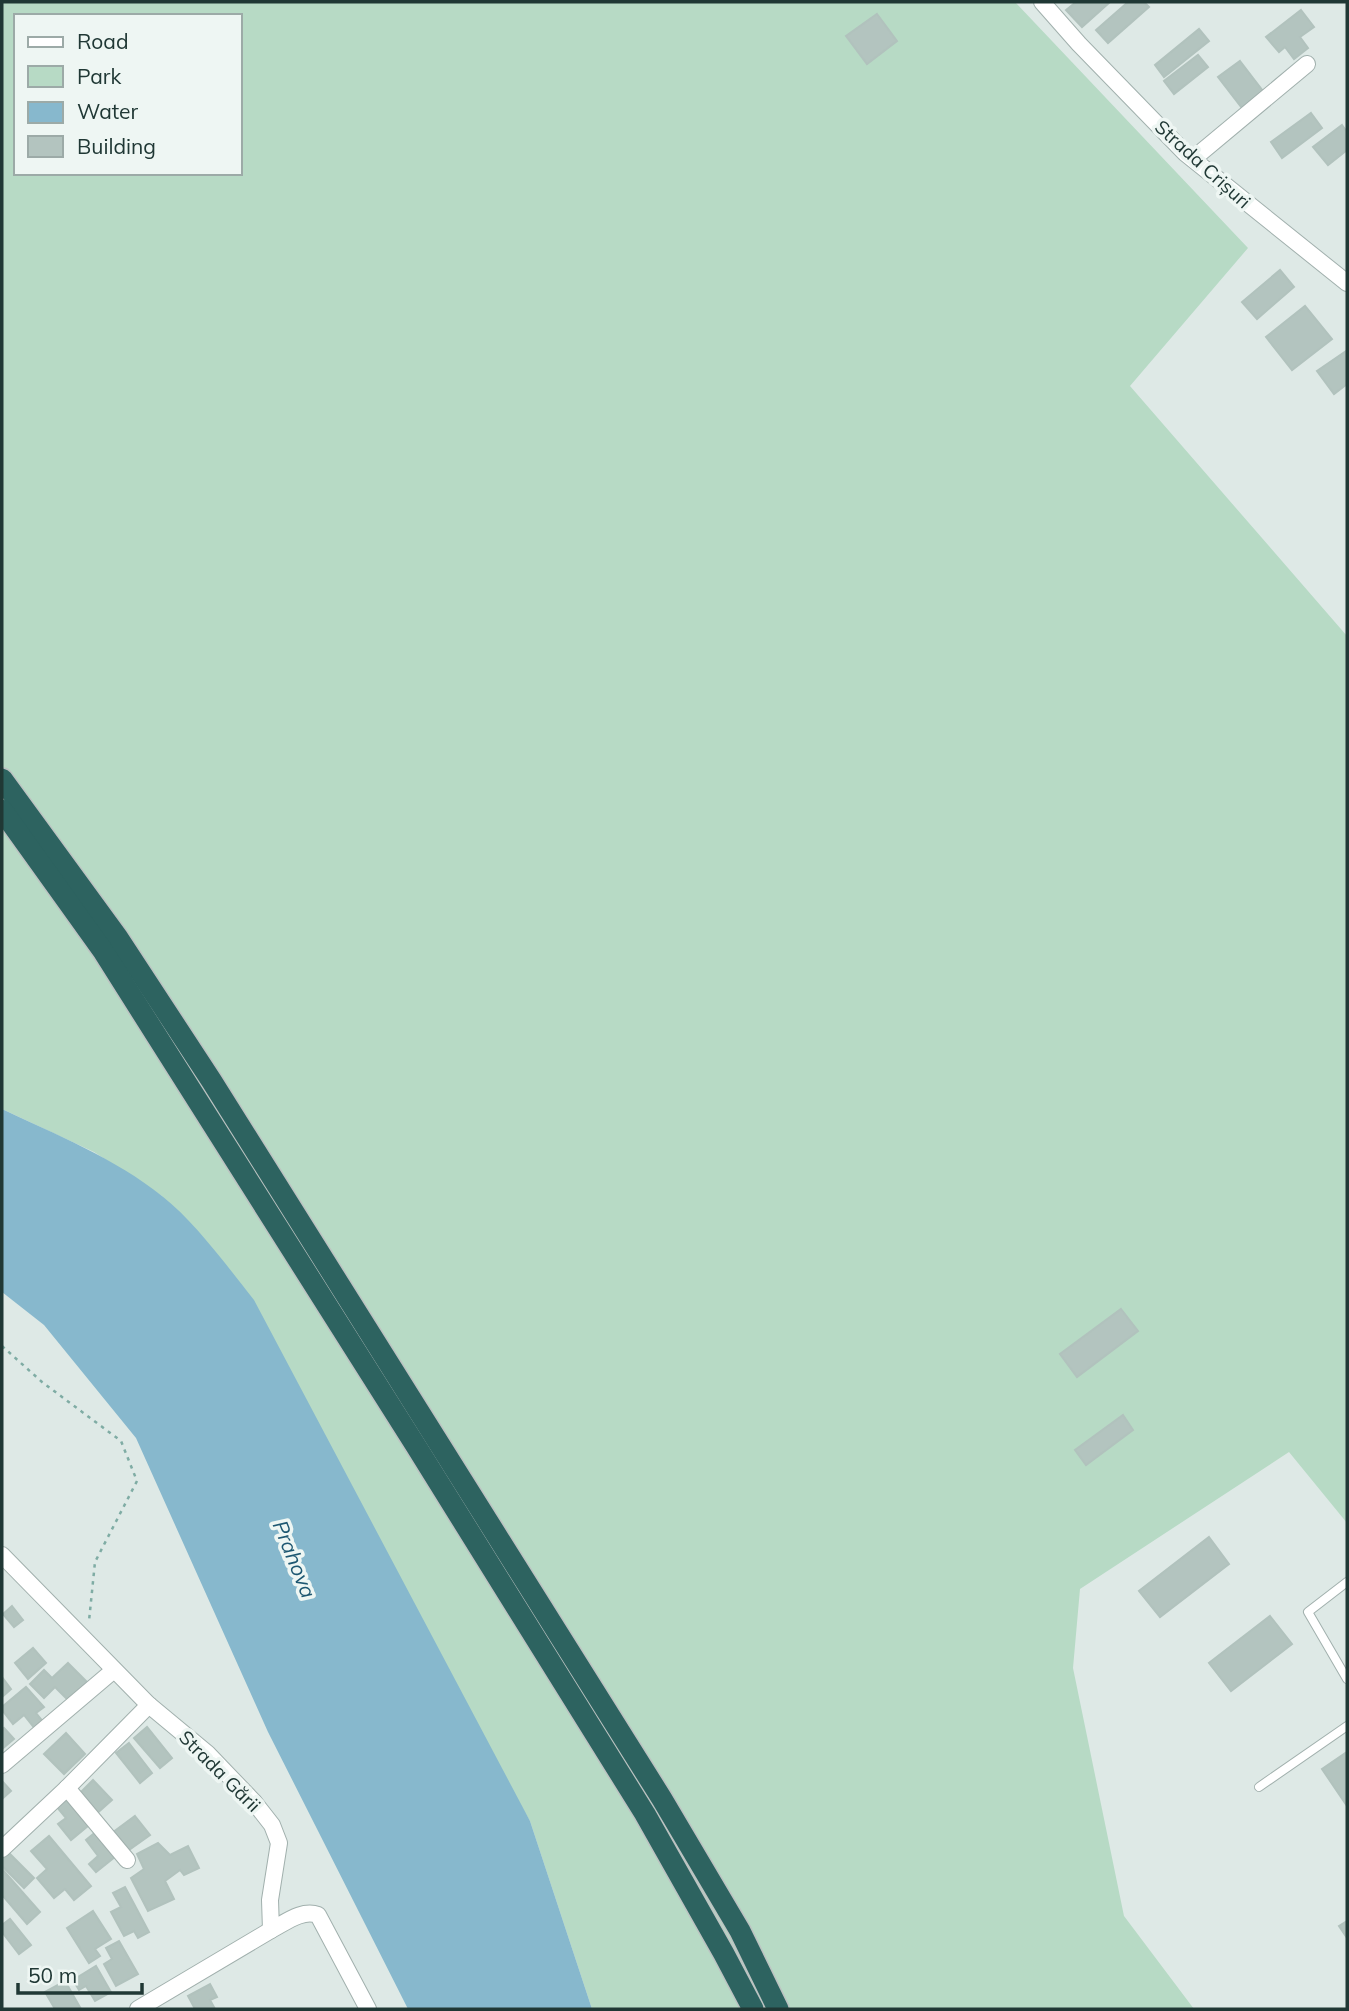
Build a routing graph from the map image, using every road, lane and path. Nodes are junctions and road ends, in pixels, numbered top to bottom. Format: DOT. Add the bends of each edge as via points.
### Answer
graph roads {
  1 [pos="1042,2"];
  2 [pos="1307,64"];
  3 [pos="1193,159"];
  4 [pos="1347,283"];
  5 [pos="2,779"];
  6 [pos="2,810"];
  7 [pos="2,1346"];
  8 [pos="2,1555"];
  9 [pos="1347,1582"];
  10 [pos="87,1644"];
  11 [pos="114,1670"];
  12 [pos="1347,1679"];
  13 [pos="149,1705"];
  14 [pos="1347,1726"];
  15 [pos="2,1765"];
  16 [pos="1259,1787"];
  17 [pos="67,1788"];
  18 [pos="2,1849"];
  19 [pos="127,1860"];
  20 [pos="271,1930"];
  21 [pos="138,2009"];
  22 [pos="368,2009"];
  23 [pos="753,2009"];
  24 [pos="778,2009"];
  1 -- 3 [label="street, Strada Crișuri"];
  2 -- 3 [label="street"];
  3 -- 4 [label="street, Strada Crișuri"];
  5 -- 24 [label="highway" via="118,939 211,1080 662,1799 740,1931"];
  6 -- 23 [label="highway" via="103,951 416,1446 645,1814"];
  7 -- 10 [label="path" via="121,1441 137,1480 95,1562"];
  8 -- 10 [label="street, Strada Gării"];
  9 -- 12 [label="lane" via="1308,1612"];
  10 -- 11 [label="street, Strada Gării"];
  11 -- 13 [label="street, Strada Gării"];
  11 -- 15 [label="street"];
  13 -- 17 [label="street"];
  13 -- 20 [label="street, Strada Gării" via="208,1754 272,1825 278,1843"];
  14 -- 16 [label="lane"];
  17 -- 18 [label="street"];
  17 -- 19 [label="street"];
  20 -- 21 [label="street"];
  20 -- 22 [label="street" via="300,1915 318,1915"];
}
